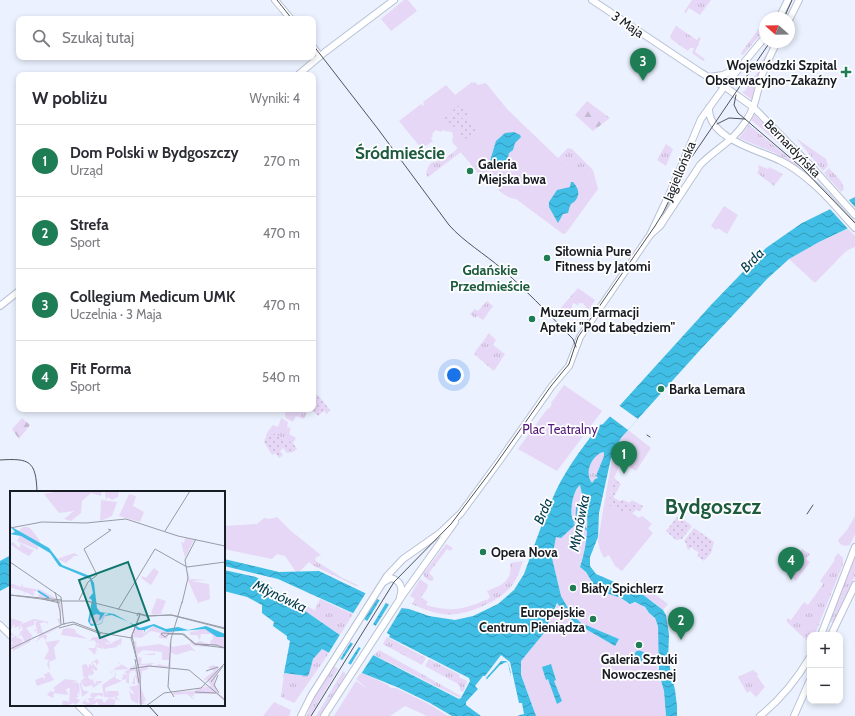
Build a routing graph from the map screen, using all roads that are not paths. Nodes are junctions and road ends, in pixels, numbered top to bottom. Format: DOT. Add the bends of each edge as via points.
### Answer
graph roads {
  1 [pos="275,0"];
  2 [pos="394,0"];
  3 [pos="592,0"];
  4 [pos="788,0"];
  5 [pos="799,0"];
  6 [pos="782,12"];
  7 [pos="793,12"];
  8 [pos="288,16"];
  9 [pos="759,44"];
  10 [pos="775,48"];
  11 [pos="316,51"];
  12 [pos="320,56"];
  13 [pos="316,59"];
  14 [pos="315,60"];
  15 [pos="740,67"];
  16 [pos="301,72"];
  17 [pos="707,76"];
  18 [pos="724,87"];
  19 [pos="753,107"];
  20 [pos="709,108"];
  21 [pos="732,140"];
  22 [pos="855,215"];
  23 [pos="855,228"];
  24 [pos="650,236"];
  25 [pos="16,293"];
  26 [pos="0,306"];
  27 [pos="461,513"];
  28 [pos="855,547"];
  29 [pos="380,585"];
  30 [pos="855,585"];
  31 [pos="400,598"];
  32 [pos="0,625"];
  33 [pos="821,632"];
  34 [pos="832,632"];
  35 [pos="10,635"];
  36 [pos="807,662"];
  37 [pos="807,687"];
  38 [pos="79,706"];
  39 [pos="761,715"];
  40 [pos="89,716"];
  41 [pos="301,716"];
  42 [pos="324,716"];
  43 [pos="794,716"];
  1 -- 8 [label="street"];
  2 -- 12 [label="street"];
  3 -- 17 [label="street, 3 Maja"];
  4 -- 6 [label="street"];
  5 -- 7 [label="street"];
  9 -- 15 [label="street"];
  10 -- 19 [label="street" via="764,71"];
  11 -- 12 [label="street"];
  12 -- 13 [label="street"];
  14 -- 16 [label="street"];
  15 -- 17 [label="street" via="723,75"];
  15 -- 18 [label="street"];
  17 -- 18 [label="street, 3 Maja"];
  18 -- 19 [label="street, Bernardyńska"];
  18 -- 20 [label="street, Jagiellońska"];
  19 -- 21 [label="street, Jagiellońska" via="746,122"];
  19 -- 22 [label="street, Bernardyńska"];
  20 -- 21 [label="street, Bernardyńska" via="712,122"];
  20 -- 24 [label="street, Jagiellońska" via="701,119"];
  21 -- 23 [label="street, Bernardyńska" via="789,165 811,182"];
  21 -- 24 [label="street, Jagiellońska" via="700,165 660,226"];
  24 -- 27 [label="street, Jagiellońska" via="578,340 569,366"];
  25 -- 26 [label="street"];
  27 -- 29 [label="street" via="440,533 403,559"];
  27 -- 31 [label="street" via="447,536"];
  28 -- 33 [label="street"];
  29 -- 31 [label="street" via="387,579 396,580 401,588"];
  29 -- 41 [label="street"];
  30 -- 34 [label="street"];
  31 -- 42 [label="street"];
  32 -- 35 [label="street"];
  36 -- 39 [label="street" via="771,707"];
  37 -- 43 [label="street"];
  38 -- 40 [label="street"];
}
